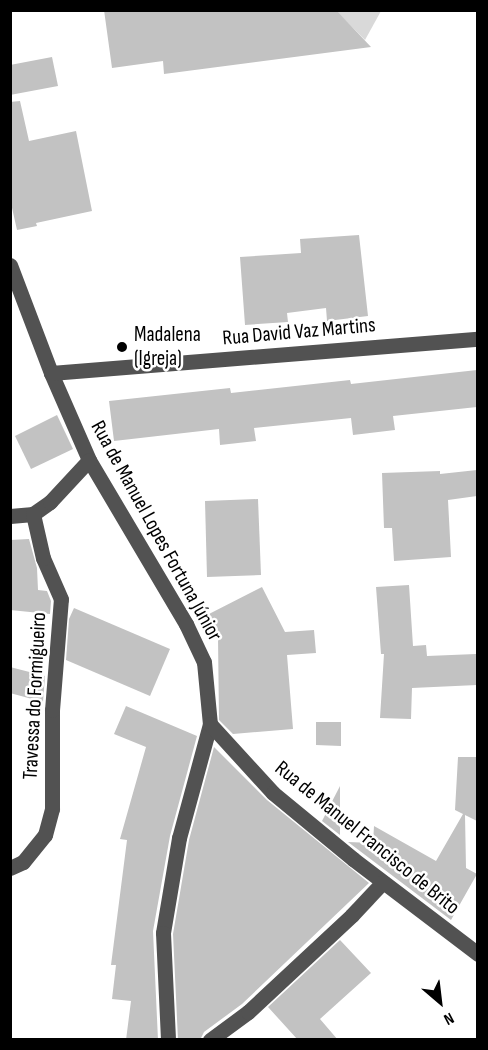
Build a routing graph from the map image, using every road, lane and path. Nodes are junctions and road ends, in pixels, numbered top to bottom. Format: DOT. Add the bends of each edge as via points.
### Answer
graph roads {
  1 [pos="10,265"];
  2 [pos="477,339"];
  3 [pos="51,372"];
  4 [pos="89,460"];
  5 [pos="33,514"];
  6 [pos="10,516"];
  7 [pos="210,724"];
  8 [pos="10,868"];
  9 [pos="383,882"];
  10 [pos="477,954"];
  11 [pos="168,1040"];
  12 [pos="210,1040"];
  1 -- 3 [label="street, Rua de Manuel Lopes Fortuna Júnior"];
  2 -- 3 [label="street, Rua David Vaz Martins"];
  3 -- 4 [label="street, Rua de Manuel Lopes Fortuna Júnior"];
  4 -- 5 [label="street" via="50,502"];
  4 -- 7 [label="street, Rua de Manuel Lopes Fortuna Júnior" via="186,624 204,662"];
  5 -- 6 [label="street"];
  5 -- 8 [label="street, Travessa do Formigueiro" via="43,558 61,599 52,710 52,809 45,835 22,862"];
  7 -- 9 [label="street, Rua de Manuel Francisco de Brito" via="273,793"];
  7 -- 11 [label="street, Rua de Manuel Lopes Fortuna Júnior" via="178,838 163,933"];
  9 -- 10 [label="street, Rua de Manuel Francisco de Brito"];
  9 -- 12 [label="street" via="248,1012"];
}
